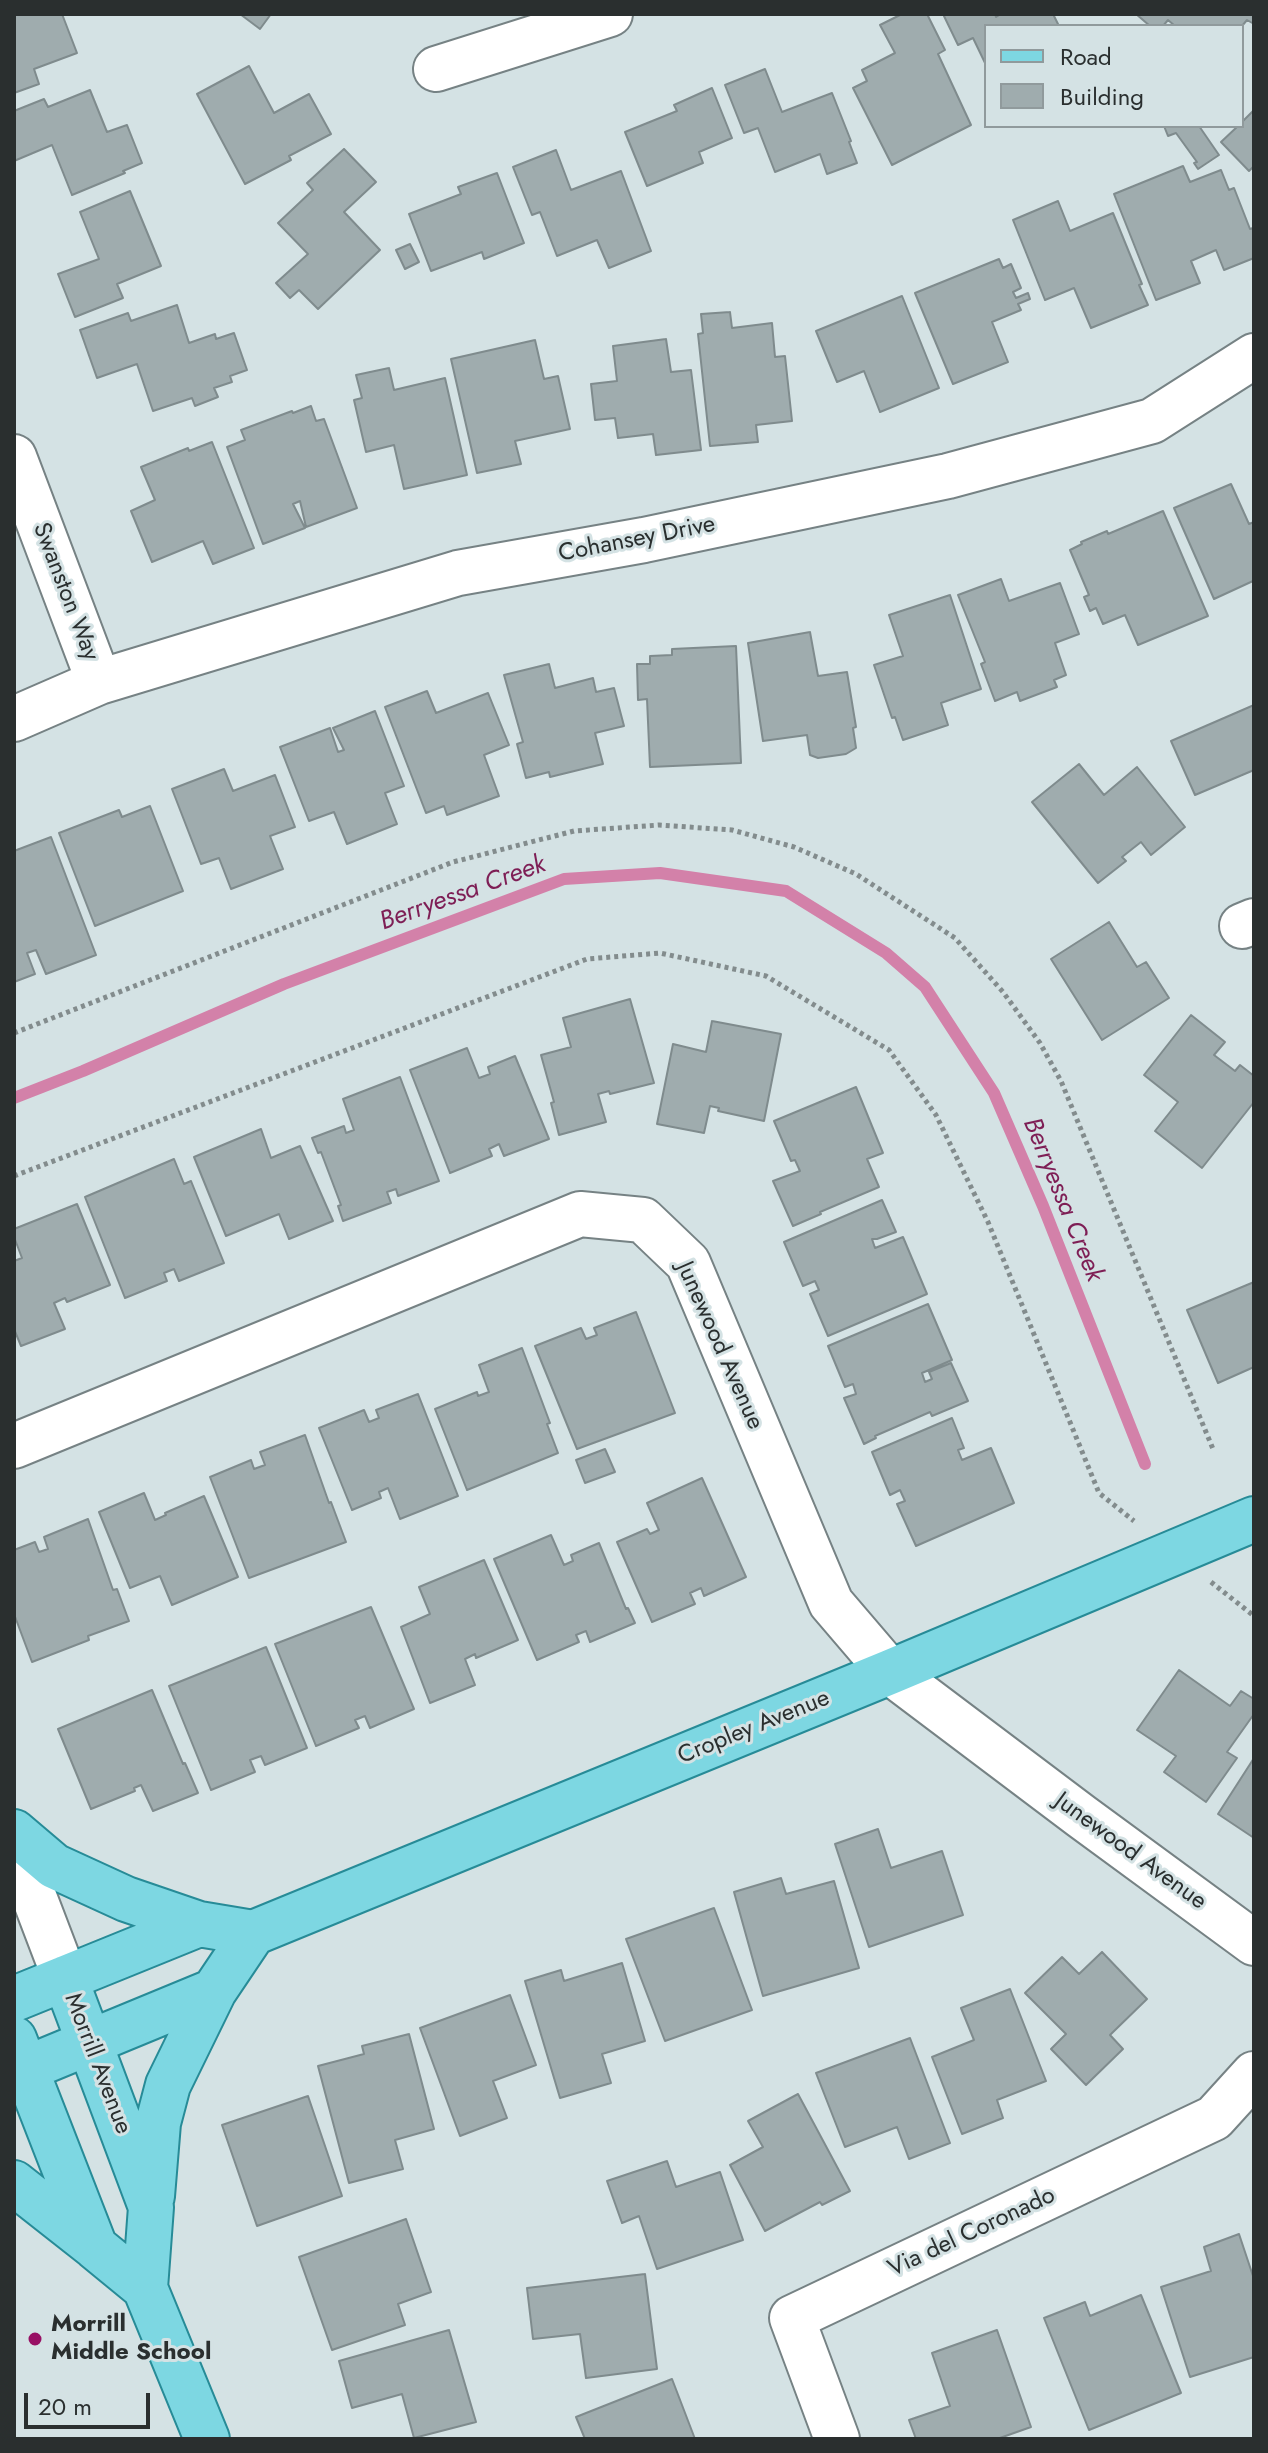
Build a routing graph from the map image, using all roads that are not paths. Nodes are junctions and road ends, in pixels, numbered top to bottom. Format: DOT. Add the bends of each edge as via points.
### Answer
graph roads {
  1 [pos="610,14"];
  2 [pos="436,69"];
  3 [pos="1254,356"];
  4 [pos="14,457"];
  5 [pos="99,682"];
  6 [pos="14,719"];
  7 [pos="14,1446"];
  8 [pos="1254,1519"];
  9 [pos="890,1672"];
  10 [pos="14,1832"];
  11 [pos="14,1844"];
  12 [pos="199,1924"];
  13 [pos="253,1933"];
  14 [pos="1254,1943"];
  15 [pos="65,1978"];
  16 [pos="214,1991"];
  17 [pos="14,1999"];
  18 [pos="89,2043"];
  19 [pos="18,2060"];
  20 [pos="1254,2074"];
  21 [pos="14,2183"];
  22 [pos="151,2207"];
  23 [pos="95,2247"];
  24 [pos="145,2288"];
  25 [pos="207,2439"];
  26 [pos="837,2439"];
  1 -- 2 [label="street"];
  3 -- 5 [label="street, Cohansey Drive" via="1152,421 948,476 458,573"];
  4 -- 5 [label="street, Swanston Way"];
  5 -- 6 [label="street, Cohansey Drive"];
  7 -- 9 [label="street, Junewood Avenue" via="580,1214 643,1220 688,1263 831,1603"];
  8 -- 9 [label="main road, Cropley Avenue"];
  9 -- 13 [label="main road, Cropley Avenue"];
  9 -- 14 [label="street, Junewood Avenue"];
  10 -- 12 [label="main road" via="54,1866"];
  11 -- 15 [label="street, Morrill Avenue"];
  12 -- 13 [label="main road"];
  12 -- 15 [label="main road"];
  13 -- 16 [label="main road"];
  15 -- 17 [label="main road"];
  15 -- 18 [label="main road, Morrill Avenue"];
  16 -- 18 [label="main road"];
  16 -- 22 [label="main road" via="168,2085 158,2123"];
  18 -- 19 [label="main road"];
  18 -- 22 [label="main road, Morrill Avenue"];
  19 -- 23 [label="main road, Morrill Avenue"];
  20 -- 26 [label="street, Via del Coronado" via="1214,2118 792,2318"];
  21 -- 23 [label="main road"];
  22 -- 24 [label="main road, Morrill Avenue"];
  23 -- 24 [label="main road, Morrill Avenue"];
  24 -- 25 [label="main road, Morrill Avenue"];
}
